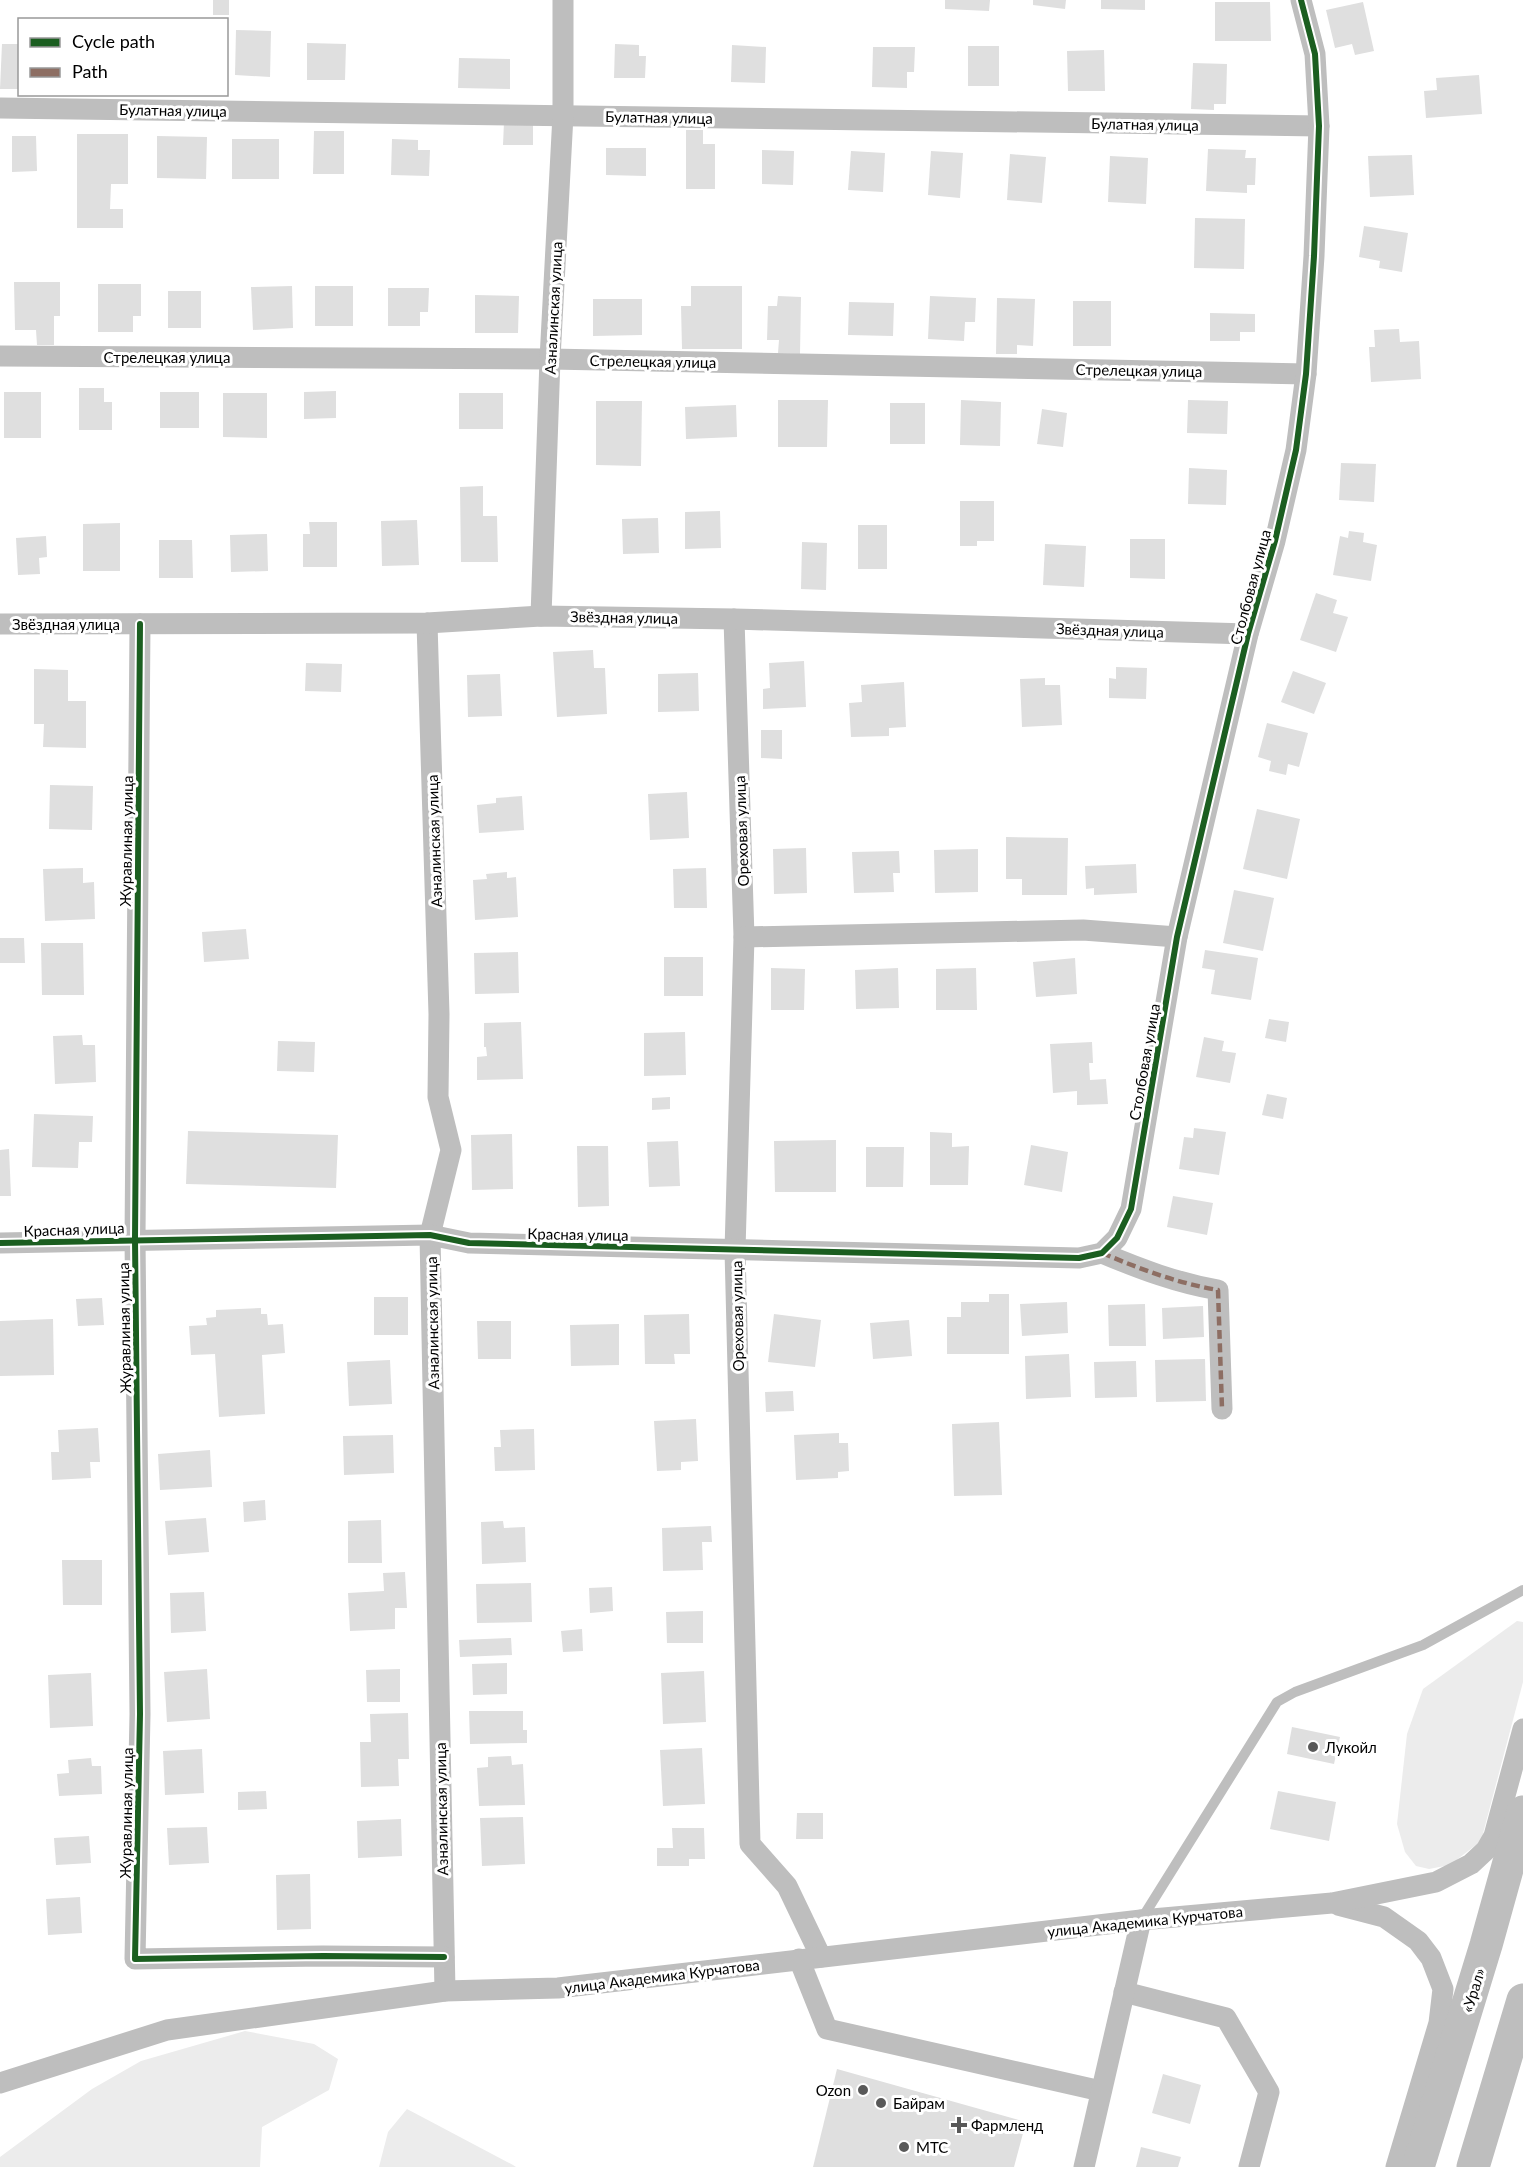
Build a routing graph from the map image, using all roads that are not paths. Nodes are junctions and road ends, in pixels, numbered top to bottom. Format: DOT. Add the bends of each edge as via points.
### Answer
graph roads {
  1 [pos="563,0"];
  2 [pos="1301,0"];
  3 [pos="0,108"];
  4 [pos="563,116"];
  5 [pos="1319,126"];
  6 [pos="0,356"];
  7 [pos="550,359"];
  8 [pos="1306,374"];
  9 [pos="541,616"];
  10 [pos="734,619"];
  11 [pos="427,623"];
  12 [pos="0,624"];
  13 [pos="140,624"];
  14 [pos="1248,634"];
  15 [pos="744,937"];
  16 [pos="1177,937"];
  17 [pos="430,1235"];
  18 [pos="135,1239"];
  19 [pos="0,1243"];
  20 [pos="735,1250"];
  21 [pos="1102,1253"];
  22 [pos="1222,1409"];
  23 [pos="1523,1590"];
  24 [pos="1523,1729"];
  25 [pos="1523,1812"];
  26 [pos="1332,1903"];
  27 [pos="1141,1920"];
  28 [pos="444,1957"];
  29 [pos="821,1957"];
  30 [pos="799,1959"];
  31 [pos="445,1991"];
  32 [pos="1124,1992"];
  33 [pos="1523,2000"];
  34 [pos="0,2083"];
  35 [pos="1101,2091"];
  36 [pos="1084,2167"];
  37 [pos="1249,2167"];
  38 [pos="1396,2167"];
  39 [pos="1418,2167"];
  40 [pos="1473,2167"];
  1 -- 4 [label="street, Азналинская улица"];
  2 -- 5 [label="street, Столбовая улица" via="1316,54"];
  3 -- 4 [label="street, Булатная улица"];
  4 -- 5 [label="street, Булатная улица"];
  4 -- 7 [label="street, Азналинская улица"];
  5 -- 8 [label="street, Столбовая улица"];
  6 -- 7 [label="street, Стрелецкая улица"];
  7 -- 8 [label="street, Стрелецкая улица"];
  7 -- 9 [label="street, Азналинская улица"];
  8 -- 14 [label="street, Столбовая улица" via="1294,461"];
  9 -- 10 [label="street, Звёздная улица"];
  9 -- 11 [label="street, Звёздная улица"];
  10 -- 14 [label="street, Звёздная улица"];
  10 -- 15 [label="street, Ореховая улица"];
  11 -- 13 [label="street, Звёздная улица"];
  11 -- 17 [label="street, Азналинская улица" via="438,1097 451,1149"];
  12 -- 13 [label="street, Звёздная улица"];
  13 -- 18 [label="street, Журавлиная улица"];
  14 -- 16 [label="street, Столбовая улица"];
  15 -- 16 [label="street" via="1083,930"];
  15 -- 20 [label="street, Ореховая улица"];
  16 -- 21 [label="street, Столбовая улица" via="1131,1209 1117,1238"];
  17 -- 18 [label="street, Красная улица"];
  17 -- 20 [label="street, Красная улица" via="469,1243"];
  17 -- 28 [label="street, Азналинская улица"];
  18 -- 19 [label="street, Красная улица"];
  18 -- 28 [label="street, Журавлиная улица" via="140,1714 135,1959"];
  20 -- 21 [label="street, Красная улица" via="1079,1258"];
  20 -- 29 [label="street, Ореховая улица" via="750,1844 787,1886"];
  21 -- 22 [label="street" via="1152,1274 1218,1290"];
  23 -- 27 [label="lane" via="1423,1645 1277,1702"];
  24 -- 26 [label="street" via="1494,1836 1471,1864 1436,1882"];
  25 -- 39 [label="highway, «Урал»"];
  26 -- 27 [label="street, улица Академика Курчатова"];
  26 -- 38 [label="street" via="1384,1917 1401,1927 1419,1941 1431,1958 1443,1989 1439,2023"];
  27 -- 29 [label="street, улица Академика Курчатова"];
  27 -- 32 [label="street"];
  28 -- 31 [label="street, Азналинская улица"];
  29 -- 30 [label="street, улица Академика Курчатова"];
  30 -- 31 [label="street, улица Академика Курчатова" via="558,1988"];
  30 -- 35 [label="street" via="827,2030"];
  31 -- 34 [label="street, улица Академика Курчатова" via="167,2030"];
  32 -- 35 [label="street"];
  32 -- 37 [label="street" via="1226,2018 1269,2092"];
  33 -- 40 [label="highway"];
  35 -- 36 [label="street"];
}
